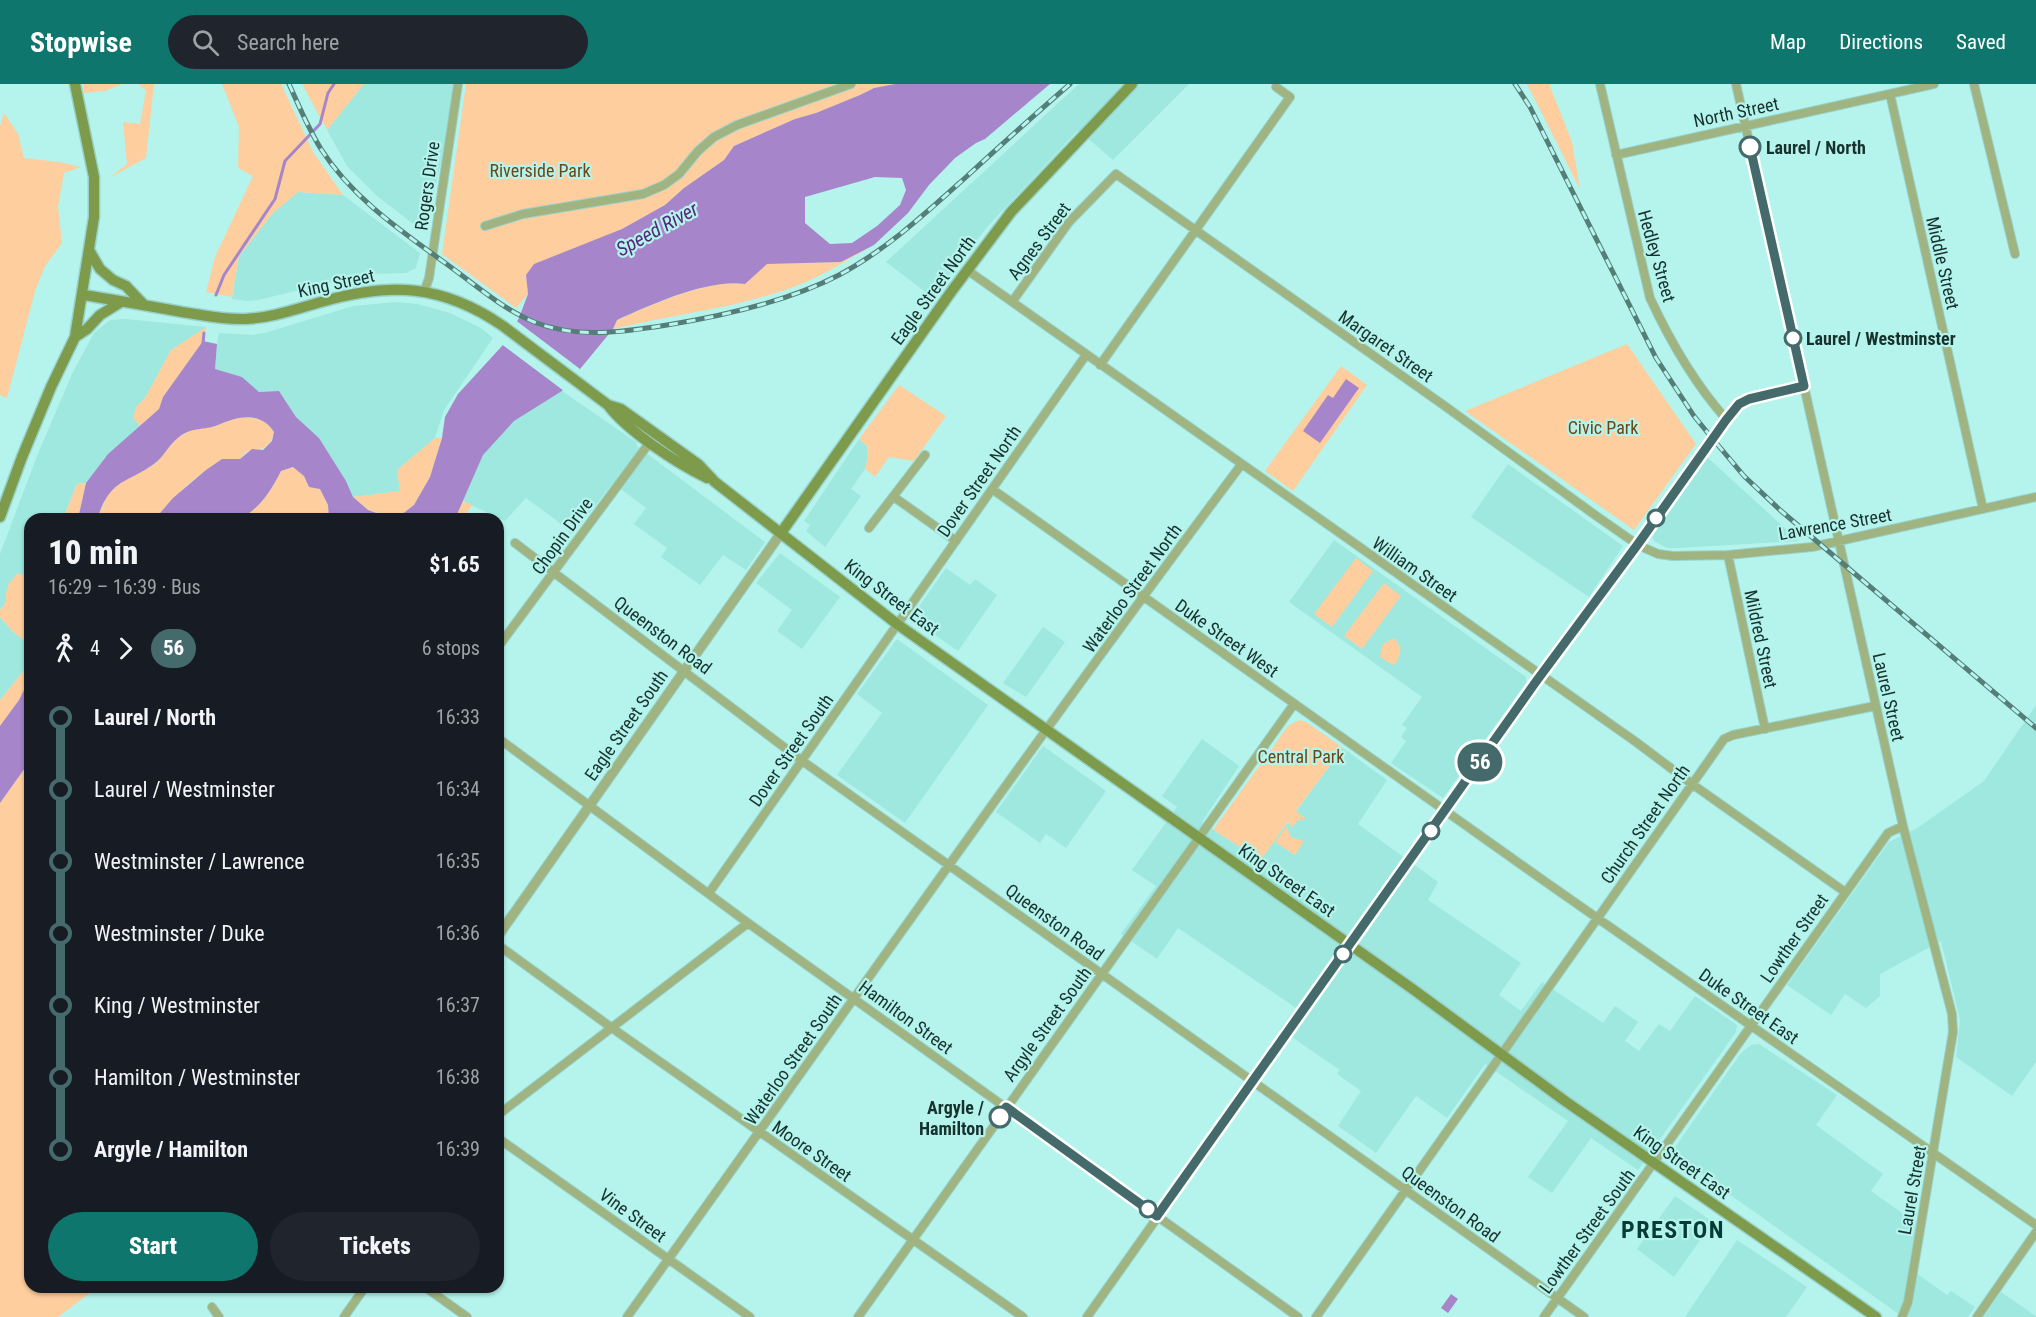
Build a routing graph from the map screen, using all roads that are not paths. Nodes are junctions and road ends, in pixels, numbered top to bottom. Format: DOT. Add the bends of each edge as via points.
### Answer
graph roads {
  1 [pos="75,84"];
  2 [pos="458,84"];
  3 [pos="852,84"];
  4 [pos="1132,84"];
  5 [pos="1600,84"];
  6 [pos="1736,84"];
  7 [pos="1934,84"];
  8 [pos="1974,84"];
  9 [pos="1276,87"];
  10 [pos="1890,94"];
  11 [pos="1745,126"];
  12 [pos="1616,155"];
  13 [pos="1116,174"];
  14 [pos="485,226"];
  15 [pos="1195,231"];
  16 [pos="89,250"];
  17 [pos="2015,254"];
  18 [pos="967,270"];
  19 [pos="424,292"];
  20 [pos="83,295"];
  21 [pos="122,302"];
  22 [pos="1012,302"];
  23 [pos="144,305"];
  24 [pos="75,337"];
  25 [pos="1086,355"];
  26 [pos="1100,364"];
  27 [pos="573,378"];
  28 [pos="1804,386"];
  29 [pos="608,405"];
  30 [pos="1726,420"];
  31 [pos="650,442"];
  32 [pos="925,455"];
  33 [pos="1241,465"];
  34 [pos="715,482"];
  35 [pos="992,489"];
  36 [pos="894,497"];
  37 [pos="2036,497"];
  38 [pos="1983,509"];
  39 [pos="0,517"];
  40 [pos="869,528"];
  41 [pos="781,533"];
  42 [pos="956,541"];
  43 [pos="515,543"];
  44 [pos="1839,543"];
  45 [pos="1638,544"];
  46 [pos="1728,555"];
  47 [pos="553,573"];
  48 [pos="1143,597"];
  49 [pos="897,624"];
  50 [pos="504,639"];
  51 [pos="685,670"];
  52 [pos="1541,676"];
  53 [pos="1294,704"];
  54 [pos="1875,706"];
  55 [pos="1765,729"];
  56 [pos="1046,730"];
  57 [pos="504,742"];
  58 [pos="801,760"];
  59 [pos="1692,784"];
  60 [pos="590,806"];
  61 [pos="1445,811"];
  62 [pos="1903,826"];
  63 [pos="1199,838"];
  64 [pos="949,864"];
  65 [pos="1845,892"];
  66 [pos="709,893"];
  67 [pos="1598,918"];
  68 [pos="748,923"];
  69 [pos="504,928"];
  70 [pos="1350,945"];
  71 [pos="504,949"];
  72 [pos="1102,973"];
  73 [pos="854,998"];
  74 [pos="1752,1026"];
  75 [pos="612,1028"];
  76 [pos="1502,1054"];
  77 [pos="1254,1082"];
  78 [pos="1006,1107"];
  79 [pos="504,1110"];
  80 [pos="760,1132"];
  81 [pos="504,1142"];
  82 [pos="1933,1154"];
  83 [pos="1655,1163"];
  84 [pos="1406,1190"];
  85 [pos="1157,1216"];
  86 [pos="2036,1225"];
  87 [pos="2036,1232"];
  88 [pos="913,1241"];
  89 [pos="669,1259"];
  90 [pos="361,1293"];
  91 [pos="433,1293"];
  92 [pos="1557,1298"];
  93 [pos="212,1307"];
  94 [pos="219,1317"];
  95 [pos="344,1317"];
  96 [pos="467,1317"];
  97 [pos="627,1317"];
  98 [pos="750,1317"];
  99 [pos="858,1317"];
  100 [pos="1023,1317"];
  101 [pos="1087,1317"];
  102 [pos="1298,1317"];
  103 [pos="1316,1317"];
  104 [pos="1544,1317"];
  105 [pos="1584,1317"];
  106 [pos="1876,1317"];
  107 [pos="1902,1317"];
  108 [pos="1977,1317"];
  1 -- 16 [label="main road" via="94,177"];
  2 -- 19 [label="street, Rogers Drive"];
  3 -- 14 [label="street" via="714,137 679,174 643,194 523,214"];
  4 -- 18 [label="main road, Eagle Street North" via="1011,212"];
  5 -- 12 [label="street, Hedley Street"];
  6 -- 11 [label="street, Laurel Street"];
  7 -- 10 [label="street, North Street"];
  8 -- 17 [label="street"];
  9 -- 15 [label="street" via="1290,97"];
  10 -- 11 [label="street, North Street"];
  10 -- 38 [label="street, Middle Street"];
  11 -- 12 [label="street, North Street"];
  11 -- 28 [label="street, Laurel Street"];
  12 -- 30 [label="street, Hedley Street" via="1650,298 1693,375"];
  13 -- 15 [label="street, Margaret Street"];
  13 -- 22 [label="street, Agnes Street" via="1069,222"];
  15 -- 26 [label="street"];
  15 -- 45 [label="street, Margaret Street"];
  16 -- 20 [label="main road"];
  16 -- 23 [label="main road" via="100,269 126,286"];
  18 -- 22 [label="street, William Street"];
  18 -- 41 [label="main road, Eagle Street North"];
  19 -- 23 [label="main road, King Street" via="361,291 249,319"];
  19 -- 27 [label="main road, King Street" via="470,306"];
  20 -- 21 [label="main road, King Street"];
  20 -- 24 [label="main road"];
  21 -- 23 [label="main road, King Street"];
  21 -- 24 [label="main road"];
  22 -- 25 [label="street, William Street"];
  24 -- 39 [label="main road" via="30,437"];
  25 -- 26 [label="street, William Street"];
  25 -- 35 [label="street, Dover Street North"];
  26 -- 33 [label="street, William Street"];
  27 -- 29 [label="main road, King Street East"];
  28 -- 30 [label="street" via="1749,399 1739,404"];
  28 -- 44 [label="street, Laurel Street"];
  29 -- 31 [label="main road, King Street East"];
  29 -- 34 [label="main road, King Street East" via="621,409 698,464"];
  30 -- 45 [label="street"];
  31 -- 34 [label="main road, King Street East"];
  31 -- 47 [label="street, Chopin Drive"];
  32 -- 36 [label="street"];
  33 -- 48 [label="street, Waterloo Street North"];
  33 -- 52 [label="street, William Street"];
  34 -- 41 [label="main road, King Street East"];
  35 -- 42 [label="street, Dover Street North"];
  35 -- 48 [label="street, Duke Street West"];
  36 -- 40 [label="street"];
  36 -- 42 [label="street"];
  37 -- 38 [label="street, Lawrence Street"];
  38 -- 44 [label="street, Lawrence Street"];
  41 -- 49 [label="main road, King Street East"];
  41 -- 51 [label="street, Eagle Street South"];
  42 -- 49 [label="street, Dover Street North"];
  43 -- 47 [label="street, Queenston Road"];
  44 -- 46 [label="street, Lawrence Street"];
  44 -- 54 [label="street, Laurel Street"];
  45 -- 46 [label="street, Lawrence Street" via="1673,556"];
  45 -- 52 [label="street"];
  46 -- 55 [label="street, Mildred Street"];
  47 -- 50 [label="street, Chopin Drive"];
  47 -- 51 [label="street, Queenston Road"];
  48 -- 53 [label="street, Duke Street West"];
  48 -- 56 [label="street, Waterloo Street North"];
  49 -- 56 [label="main road, King Street East"];
  49 -- 58 [label="street, Dover Street South"];
  51 -- 58 [label="street, Queenston Road"];
  51 -- 60 [label="street, Eagle Street South"];
  52 -- 59 [label="street, William Street"];
  52 -- 61 [label="street"];
  53 -- 61 [label="street, Duke Street West"];
  53 -- 63 [label="street, Argyle Street South"];
  54 -- 55 [label="street, Church Street North"];
  54 -- 62 [label="street, Laurel Street"];
  55 -- 59 [label="street, Church Street North" via="1724,739"];
  56 -- 63 [label="main road, King Street East"];
  56 -- 64 [label="street, Waterloo Street South"];
  57 -- 60 [label="street, Hamilton Street"];
  58 -- 64 [label="street, Queenston Road"];
  58 -- 66 [label="street, Dover Street South"];
  59 -- 65 [label="street, William Street"];
  59 -- 67 [label="street, Church Street North"];
  60 -- 66 [label="street, Hamilton Street"];
  60 -- 69 [label="street, Eagle Street South"];
  61 -- 67 [label="street, Duke Street East"];
  61 -- 70 [label="street"];
  62 -- 65 [label="street, Lowther Street" via="1888,833"];
  62 -- 82 [label="street, Laurel Street" via="1953,1024"];
  63 -- 70 [label="main road, King Street East"];
  63 -- 72 [label="street, Argyle Street South"];
  64 -- 72 [label="street, Queenston Road"];
  64 -- 73 [label="street, Waterloo Street South"];
  65 -- 74 [label="street, Lowther Street"];
  66 -- 68 [label="street, Hamilton Street"];
  67 -- 74 [label="street, Duke Street East"];
  67 -- 76 [label="street, Church Street North"];
  68 -- 73 [label="street, Hamilton Street"];
  68 -- 75 [label="street"];
  70 -- 76 [label="main road, King Street East"];
  70 -- 77 [label="street"];
  71 -- 75 [label="street, Moore Street"];
  72 -- 77 [label="street, Queenston Road"];
  72 -- 78 [label="street, Argyle Street South"];
  73 -- 78 [label="street, Hamilton Street"];
  73 -- 80 [label="street, Waterloo Street South"];
  74 -- 82 [label="street, Duke Street East"];
  74 -- 83 [label="street, Lowther Street"];
  75 -- 79 [label="street"];
  75 -- 80 [label="street, Moore Street"];
  76 -- 83 [label="main road, King Street East"];
  76 -- 84 [label="street, Church Street North"];
  77 -- 84 [label="street, Queenston Road"];
  77 -- 85 [label="street"];
  78 -- 85 [label="street, Hamilton Street"];
  78 -- 88 [label="street, Argyle Street South"];
  80 -- 88 [label="street, Moore Street"];
  80 -- 89 [label="street, Waterloo Street South"];
  81 -- 89 [label="street, Vine Street"];
  82 -- 86 [label="street, Duke Street East"];
  82 -- 107 [label="street, Laurel Street" via="1908,1302"];
  83 -- 92 [label="street, Lowther Street South"];
  83 -- 106 [label="main road, King Street East"];
  84 -- 92 [label="street, Queenston Road"];
  84 -- 103 [label="street, Church Street North"];
  85 -- 101 [label="street"];
  85 -- 102 [label="street, Hamilton Street"];
  87 -- 108 [label="street"];
  88 -- 99 [label="street, Argyle Street South"];
  88 -- 100 [label="street, Moore Street"];
  89 -- 97 [label="street, Waterloo Street South"];
  89 -- 98 [label="street, Vine Street"];
  90 -- 95 [label="street"];
  91 -- 96 [label="street"];
  92 -- 104 [label="street, Lowther Street South"];
  92 -- 105 [label="street, Queenston Road"];
  93 -- 94 [label="street"];
}
